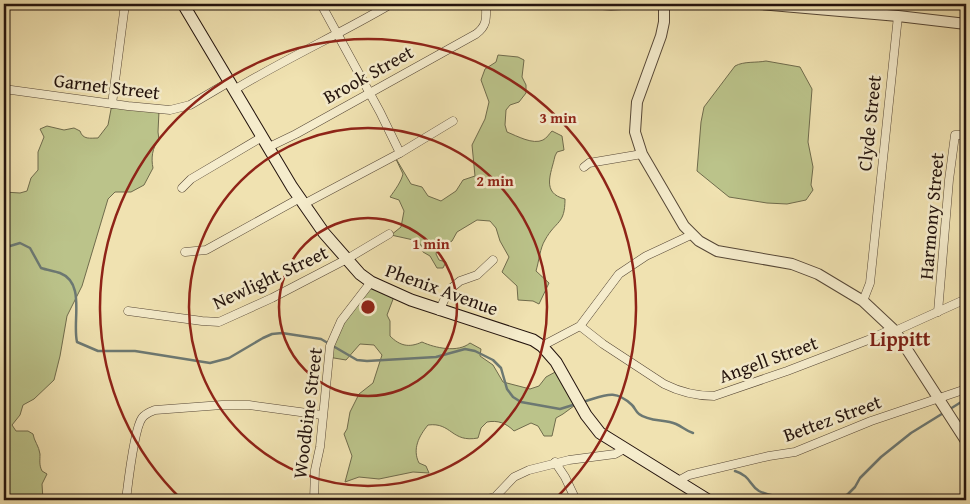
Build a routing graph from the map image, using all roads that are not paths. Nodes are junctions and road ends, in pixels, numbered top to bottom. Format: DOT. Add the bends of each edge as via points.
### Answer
graph roads {
  1 [pos="125,4"];
  2 [pos="183,4"];
  3 [pos="321,4"];
  4 [pos="391,4"];
  5 [pos="486,4"];
  6 [pos="577,4"];
  7 [pos="654,4"];
  8 [pos="664,4"];
  9 [pos="760,4"];
  10 [pos="898,16"];
  11 [pos="966,24"];
  12 [pos="337,33"];
  13 [pos="231,86"];
  14 [pos="4,89"];
  15 [pos="370,92"];
  16 [pos="112,104"];
  17 [pos="453,121"];
  18 [pos="966,135"];
  19 [pos="265,142"];
  20 [pos="400,153"];
  21 [pos="642,154"];
  22 [pos="584,168"];
  23 [pos="182,188"];
  24 [pos="302,201"];
  25 [pos="389,234"];
  26 [pos="691,235"];
  27 [pos="185,252"];
  28 [pos="347,259"];
  29 [pos="493,260"];
  30 [pos="371,282"];
  31 [pos="966,299"];
  32 [pos="863,301"];
  33 [pos="128,311"];
  34 [pos="439,311"];
  35 [pos="938,312"];
  36 [pos="580,326"];
  37 [pos="894,330"];
  38 [pos="542,346"];
  39 [pos="966,388"];
  40 [pos="939,399"];
  41 [pos="322,415"];
  42 [pos="966,441"];
  43 [pos="624,449"];
  44 [pos="555,462"];
  45 [pos="678,481"];
  46 [pos="574,496"];
  47 [pos="126,500"];
  48 [pos="314,500"];
  49 [pos="483,500"];
  50 [pos="708,500"];
  1 -- 16 [label="street"];
  2 -- 13 [label="main road, Phenix Avenue"];
  3 -- 12 [label="street"];
  4 -- 12 [label="street, Garnet Street"];
  5 -- 15 [label="street, Brook Street" via="482,29"];
  6 -- 7 [label="street"];
  8 -- 21 [label="street" via="661,36 635,110 635,132"];
  9 -- 10 [label="street"];
  10 -- 11 [label="street"];
  10 -- 32 [label="street, Clyde Street" via="870,283"];
  12 -- 13 [label="street, Garnet Street"];
  12 -- 15 [label="street"];
  13 -- 16 [label="street, Garnet Street" via="178,109"];
  13 -- 19 [label="main road, Phenix Avenue"];
  14 -- 16 [label="street, Garnet Street"];
  15 -- 19 [label="street, Brook Street" via="296,134"];
  15 -- 20 [label="street"];
  17 -- 20 [label="street"];
  18 -- 35 [label="street, Harmony Street" via="955,135"];
  19 -- 23 [label="street, Brook Street" via="191,180"];
  19 -- 24 [label="main road, Phenix Avenue"];
  20 -- 24 [label="street"];
  21 -- 22 [label="street" via="589,163"];
  21 -- 26 [label="street"];
  24 -- 27 [label="street" via="206,250"];
  24 -- 28 [label="main road, Phenix Avenue"];
  25 -- 28 [label="street, Newlight Street"];
  26 -- 32 [label="street" via="716,251 801,267"];
  26 -- 36 [label="street" via="646,256 619,274"];
  28 -- 30 [label="main road, Phenix Avenue"];
  28 -- 33 [label="street, Newlight Street" via="219,322"];
  29 -- 34 [label="street" via="477,275 460,281 449,290"];
  30 -- 34 [label="main road, Phenix Avenue"];
  30 -- 41 [label="street, Woodbine Street" via="341,321 331,341"];
  31 -- 35 [label="street, Angell Street"];
  32 -- 37 [label="street"];
  34 -- 38 [label="main road, Phenix Avenue" via="533,340"];
  35 -- 37 [label="street, Angell Street"];
  36 -- 37 [label="street, Angell Street" via="669,386 704,396 728,392"];
  36 -- 38 [label="street"];
  37 -- 40 [label="street"];
  38 -- 43 [label="main road, Phenix Avenue" via="556,362 592,423 600,433"];
  39 -- 40 [label="street, Bettez Street"];
  40 -- 42 [label="street"];
  40 -- 45 [label="street, Bettez Street" via="795,452 689,475"];
  41 -- 47 [label="street" via="249,405 147,413 139,423"];
  41 -- 48 [label="street, Woodbine Street"];
  43 -- 44 [label="street" via="614,454"];
  43 -- 45 [label="main road, Phenix Avenue"];
  44 -- 46 [label="street"];
  44 -- 49 [label="street" via="514,477 495,497"];
  45 -- 50 [label="main road, Phenix Avenue"];
}
